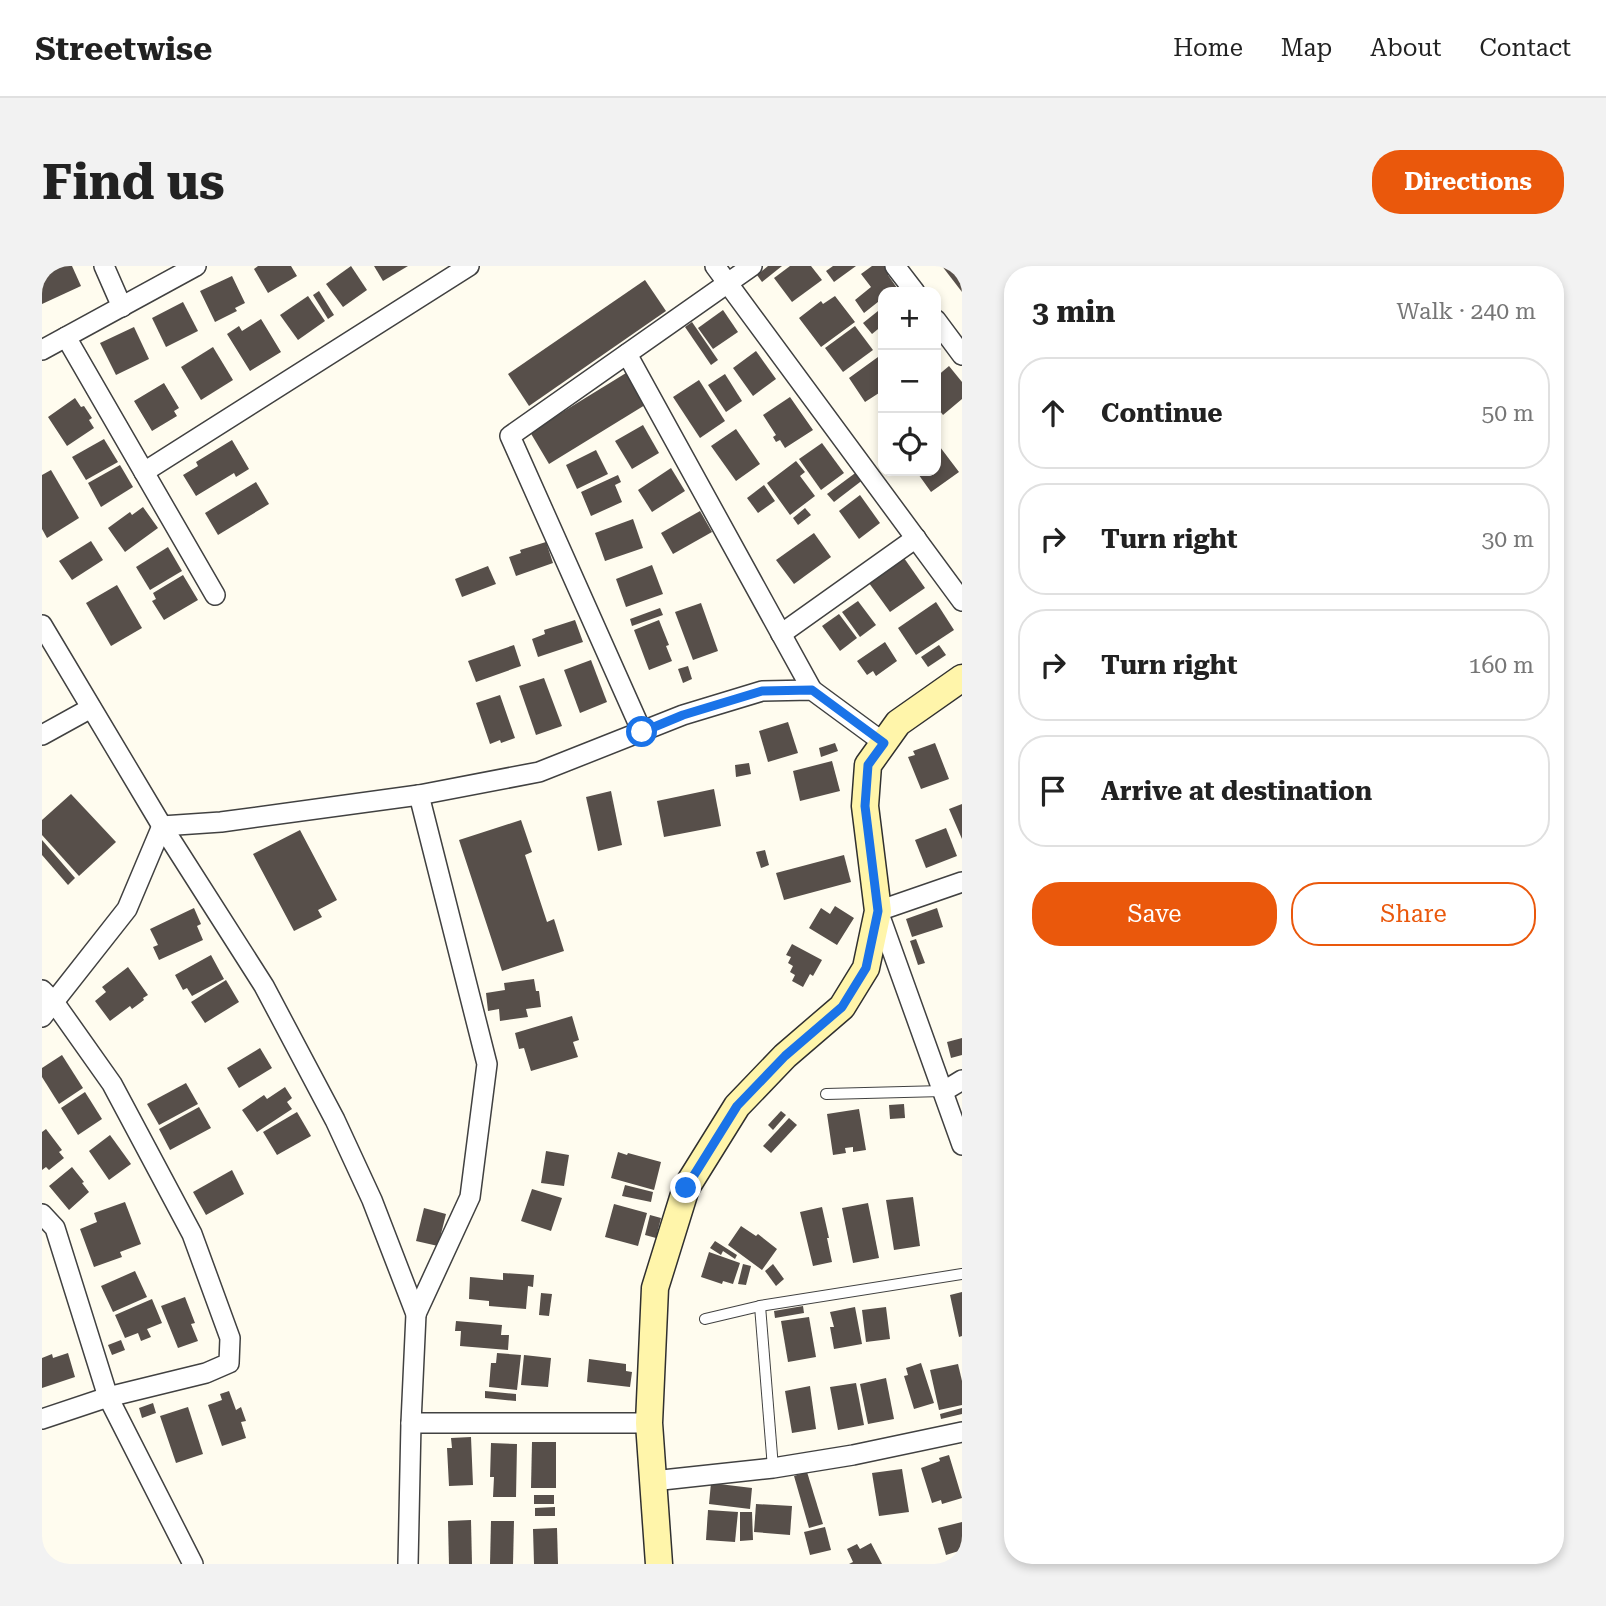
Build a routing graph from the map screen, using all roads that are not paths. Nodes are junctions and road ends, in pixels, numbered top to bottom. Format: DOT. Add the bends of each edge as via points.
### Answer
graph roads {
  1 [pos="104,266"];
  2 [pos="196,266"];
  3 [pos="469,266"];
  4 [pos="715,266"];
  5 [pos="752,266"];
  6 [pos="895,266"];
  7 [pos="729,283"];
  8 [pos="911,287"];
  9 [pos="122,307"];
  10 [pos="941,327"];
  11 [pos="66,337"];
  12 [pos="42,350"];
  13 [pos="627,354"];
  14 [pos="962,355"];
  15 [pos="144,472"];
  16 [pos="916,538"];
  17 [pos="215,594"];
  18 [pos="962,601"];
  19 [pos="42,625"];
  20 [pos="781,634"];
  21 [pos="962,678"];
  22 [pos="812,690"];
  23 [pos="91,708"];
  24 [pos="642,732"];
  25 [pos="42,736"];
  26 [pos="884,743"];
  27 [pos="419,795"];
  28 [pos="162,826"];
  29 [pos="962,882"];
  30 [pos="878,911"];
  31 [pos="46,1003"];
  32 [pos="962,1080"];
  33 [pos="944,1091"];
  34 [pos="826,1094"];
  35 [pos="962,1145"];
  36 [pos="42,1214"];
  37 [pos="962,1274"];
  38 [pos="760,1306"];
  39 [pos="416,1314"];
  40 [pos="705,1319"];
  41 [pos="108,1397"];
  42 [pos="42,1419"];
  43 [pos="411,1423"];
  44 [pos="649,1423"];
  45 [pos="962,1432"];
  46 [pos="773,1468"];
  47 [pos="653,1481"];
  48 [pos="193,1564"];
  49 [pos="408,1564"];
  50 [pos="659,1564"];
  1 -- 9 [label="street"];
  2 -- 9 [label="street"];
  3 -- 15 [label="street"];
  4 -- 7 [label="street"];
  5 -- 7 [label="street"];
  6 -- 8 [label="street"];
  7 -- 13 [label="street"];
  7 -- 16 [label="street"];
  9 -- 11 [label="street"];
  10 -- 14 [label="street"];
  11 -- 12 [label="street"];
  11 -- 15 [label="street"];
  13 -- 20 [label="street"];
  13 -- 24 [label="street" via="510,436"];
  15 -- 17 [label="street"];
  16 -- 18 [label="street"];
  16 -- 20 [label="street"];
  19 -- 23 [label="street"];
  20 -- 22 [label="street"];
  21 -- 26 [label="street" via="898,723"];
  22 -- 24 [label="street" via="762,691"];
  22 -- 26 [label="street"];
  23 -- 25 [label="street"];
  23 -- 28 [label="street"];
  24 -- 27 [label="street" via="539,772"];
  26 -- 30 [label="street" via="868,765 865,806"];
  27 -- 28 [label="street"];
  27 -- 39 [label="street" via="487,1064 470,1197"];
  28 -- 31 [label="street" via="127,909"];
  28 -- 39 [label="street" via="264,986 335,1120"];
  29 -- 30 [label="street"];
  30 -- 33 [label="street"];
  30 -- 44 [label="street" via="866,968 842,1007 737,1106 686,1188 655,1288"];
  31 -- 41 [label="street" via="113,1084 192,1234 230,1338 229,1363"];
  32 -- 33 [label="street"];
  33 -- 34 [label="lane"];
  33 -- 35 [label="street"];
  36 -- 41 [label="street" via="55,1228"];
  37 -- 38 [label="lane"];
  38 -- 40 [label="lane"];
  38 -- 46 [label="lane"];
  39 -- 43 [label="street"];
  41 -- 42 [label="street"];
  41 -- 48 [label="street"];
  43 -- 44 [label="street"];
  43 -- 49 [label="street"];
  44 -- 47 [label="street"];
  45 -- 46 [label="street"];
  46 -- 47 [label="street"];
  47 -- 50 [label="street"];
}
